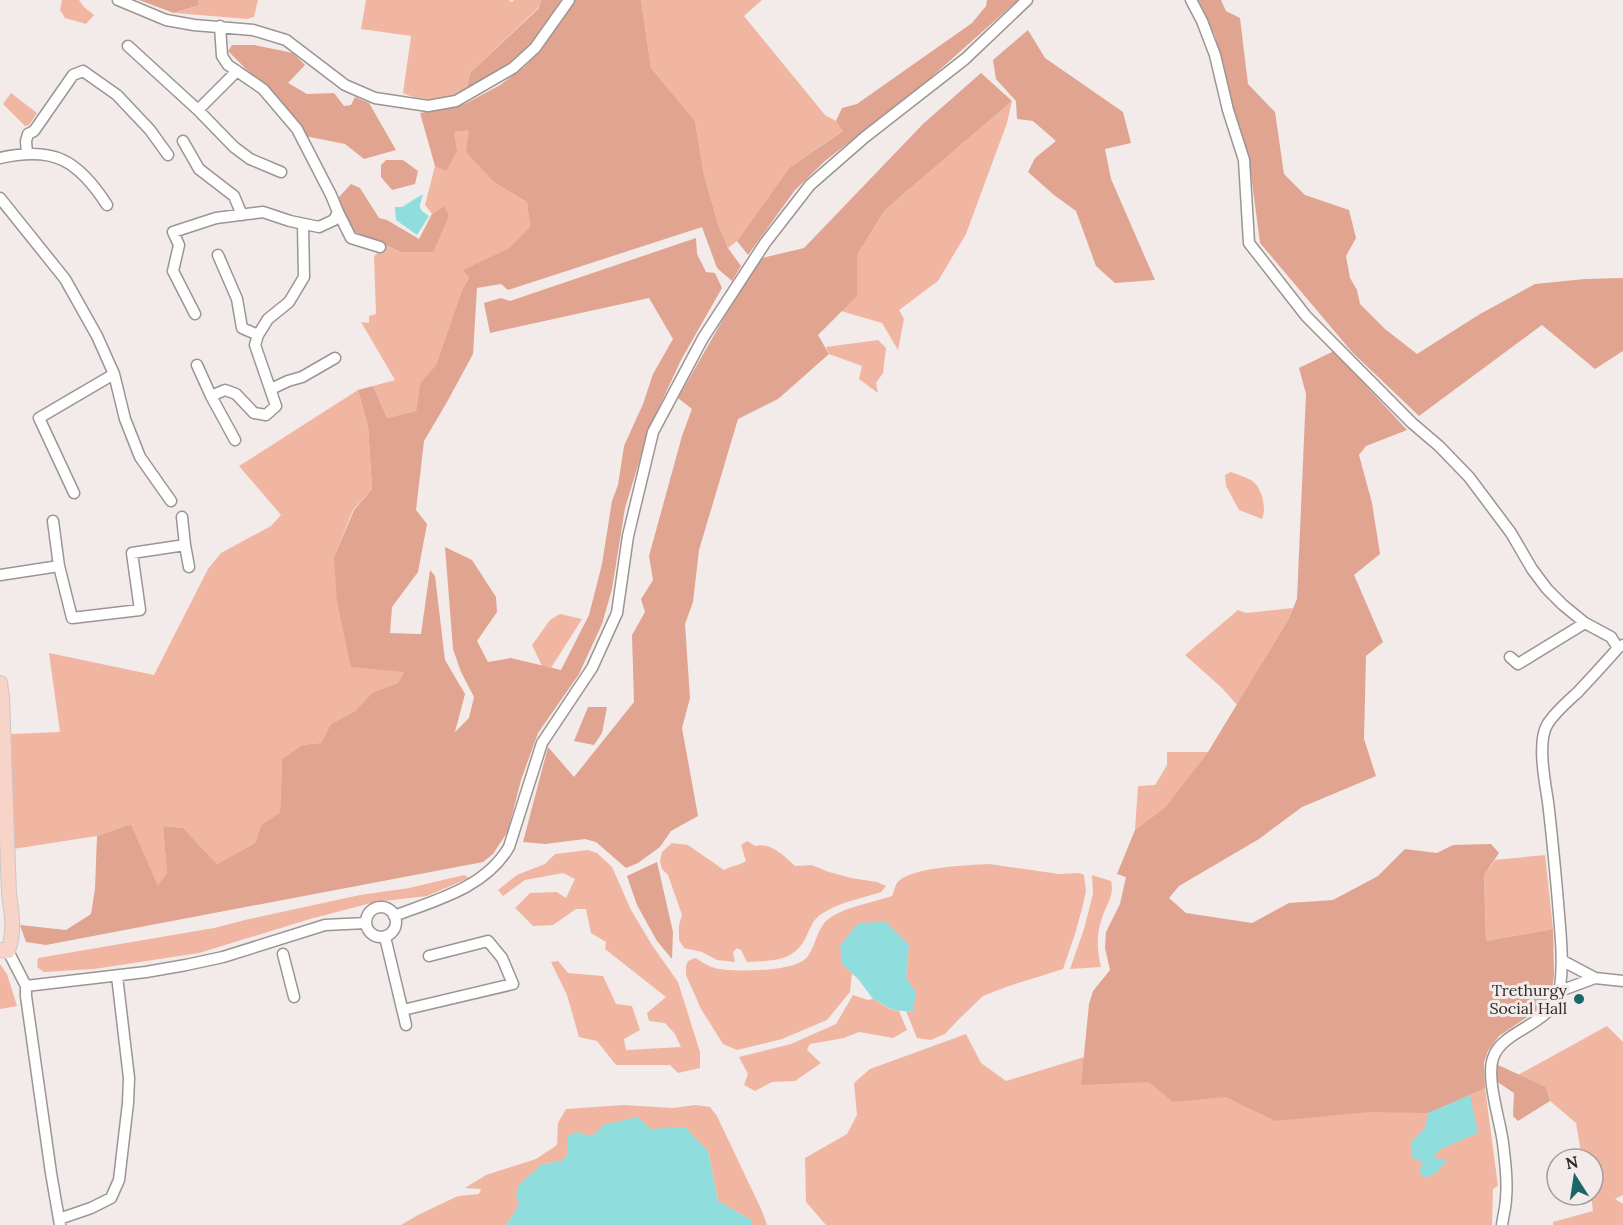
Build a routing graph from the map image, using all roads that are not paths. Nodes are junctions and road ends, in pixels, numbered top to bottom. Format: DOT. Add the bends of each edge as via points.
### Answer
graph roads {
  1 [pos="118,0"];
  2 [pos="569,0"];
  3 [pos="1027,0"];
  4 [pos="1191,0"];
  5 [pos="220,26"];
  6 [pos="128,46"];
  7 [pos="237,71"];
  8 [pos="198,110"];
  9 [pos="183,141"];
  10 [pos="27,154"];
  11 [pos="168,155"];
  12 [pos="0,158"];
  13 [pos="281,172"];
  14 [pos="0,198"];
  15 [pos="107,205"];
  16 [pos="338,212"];
  17 [pos="242,215"];
  18 [pos="303,224"];
  19 [pos="380,247"];
  20 [pos="218,255"];
  21 [pos="195,314"];
  22 [pos="258,335"];
  23 [pos="335,358"];
  24 [pos="197,365"];
  25 [pos="114,374"];
  26 [pos="271,389"];
  27 [pos="211,396"];
  28 [pos="235,440"];
  29 [pos="74,493"];
  30 [pos="171,501"];
  31 [pos="182,517"];
  32 [pos="53,521"];
  33 [pos="185,545"];
  34 [pos="59,566"];
  35 [pos="189,567"];
  36 [pos="0,575"];
  37 [pos="1585,623"];
  38 [pos="1620,647"];
  39 [pos="1510,657"];
  40 [pos="1,690"];
  41 [pos="394,916"];
  42 [pos="366,923"];
  43 [pos="385,937"];
  44 [pos="4,951"];
  45 [pos="283,954"];
  46 [pos="429,956"];
  47 [pos="1563,961"];
  48 [pos="117,976"];
  49 [pos="1595,978"];
  50 [pos="1623,981"];
  51 [pos="26,987"];
  52 [pos="1560,990"];
  53 [pos="294,997"];
  54 [pos="403,1010"];
  55 [pos="406,1025"];
  56 [pos="59,1222"];
  57 [pos="1502,1225"];
  1 -- 5 [label="street" via="166,20"];
  2 -- 5 [label="street" via="535,48 513,68 456,101 428,106 375,98 345,85 286,40 254,30"];
  3 -- 41 [label="street" via="966,59 810,185 765,243 704,338 653,432 628,536 617,613 592,668 542,743 509,848 482,878"];
  4 -- 37 [label="street" via="1215,55 1244,160 1249,243 1305,316 1463,470 1512,533 1546,589"];
  5 -- 7 [label="street" via="222,56"];
  6 -- 8 [label="street"];
  7 -- 8 [label="street"];
  7 -- 16 [label="street" via="263,89 297,129"];
  8 -- 13 [label="street" via="250,159"];
  9 -- 17 [label="street" via="199,169 234,196"];
  10 -- 11 [label="street" via="28,134 73,75 83,71 117,95"];
  10 -- 12 [label="street"];
  10 -- 15 [label="street" via="48,154 72,165"];
  14 -- 25 [label="street" via="65,279"];
  16 -- 18 [label="street" via="334,220 319,227"];
  16 -- 19 [label="street" via="351,238"];
  17 -- 18 [label="street" via="263,212"];
  17 -- 21 [label="street" via="216,218 173,232 179,245 173,271"];
  18 -- 22 [label="street" via="303,277 289,302 268,319"];
  20 -- 22 [label="street" via="237,299 242,328"];
  22 -- 26 [label="street" via="255,345"];
  23 -- 26 [label="street"];
  24 -- 27 [label="street"];
  25 -- 29 [label="street" via="39,418"];
  25 -- 30 [label="street" via="140,457"];
  26 -- 27 [label="street" via="276,406 266,415 254,413 236,394 225,390"];
  27 -- 28 [label="street"];
  31 -- 33 [label="street"];
  32 -- 34 [label="street"];
  33 -- 34 [label="street" via="132,553 140,610 72,618"];
  33 -- 35 [label="street"];
  34 -- 36 [label="street"];
  37 -- 38 [label="street" via="1611,637"];
  37 -- 39 [label="street" via="1518,664"];
  38 -- 47 [label="street" via="1556,713 1543,733"];
  40 -- 44 [label="main road" via="13,924 11,940"];
  41 -- 42 [label="street" via="384,908 375,908"];
  41 -- 43 [label="street" via="395,928"];
  42 -- 43 [label="street" via="372,934"];
  42 -- 48 [label="street" via="325,925 223,957"];
  43 -- 54 [label="street"];
  44 -- 51 [label="street"];
  45 -- 53 [label="street"];
  46 -- 54 [label="street" via="488,940 502,958 513,984"];
  47 -- 49 [label="street"];
  47 -- 52 [label="street"];
  48 -- 51 [label="street"];
  48 -- 56 [label="street" via="129,1078 119,1180 111,1198"];
  49 -- 50 [label="street"];
  49 -- 52 [label="street"];
  51 -- 56 [label="street"];
  52 -- 57 [label="street" via="1546,1013 1497,1049 1491,1065 1506,1185"];
  54 -- 55 [label="street"];
}
